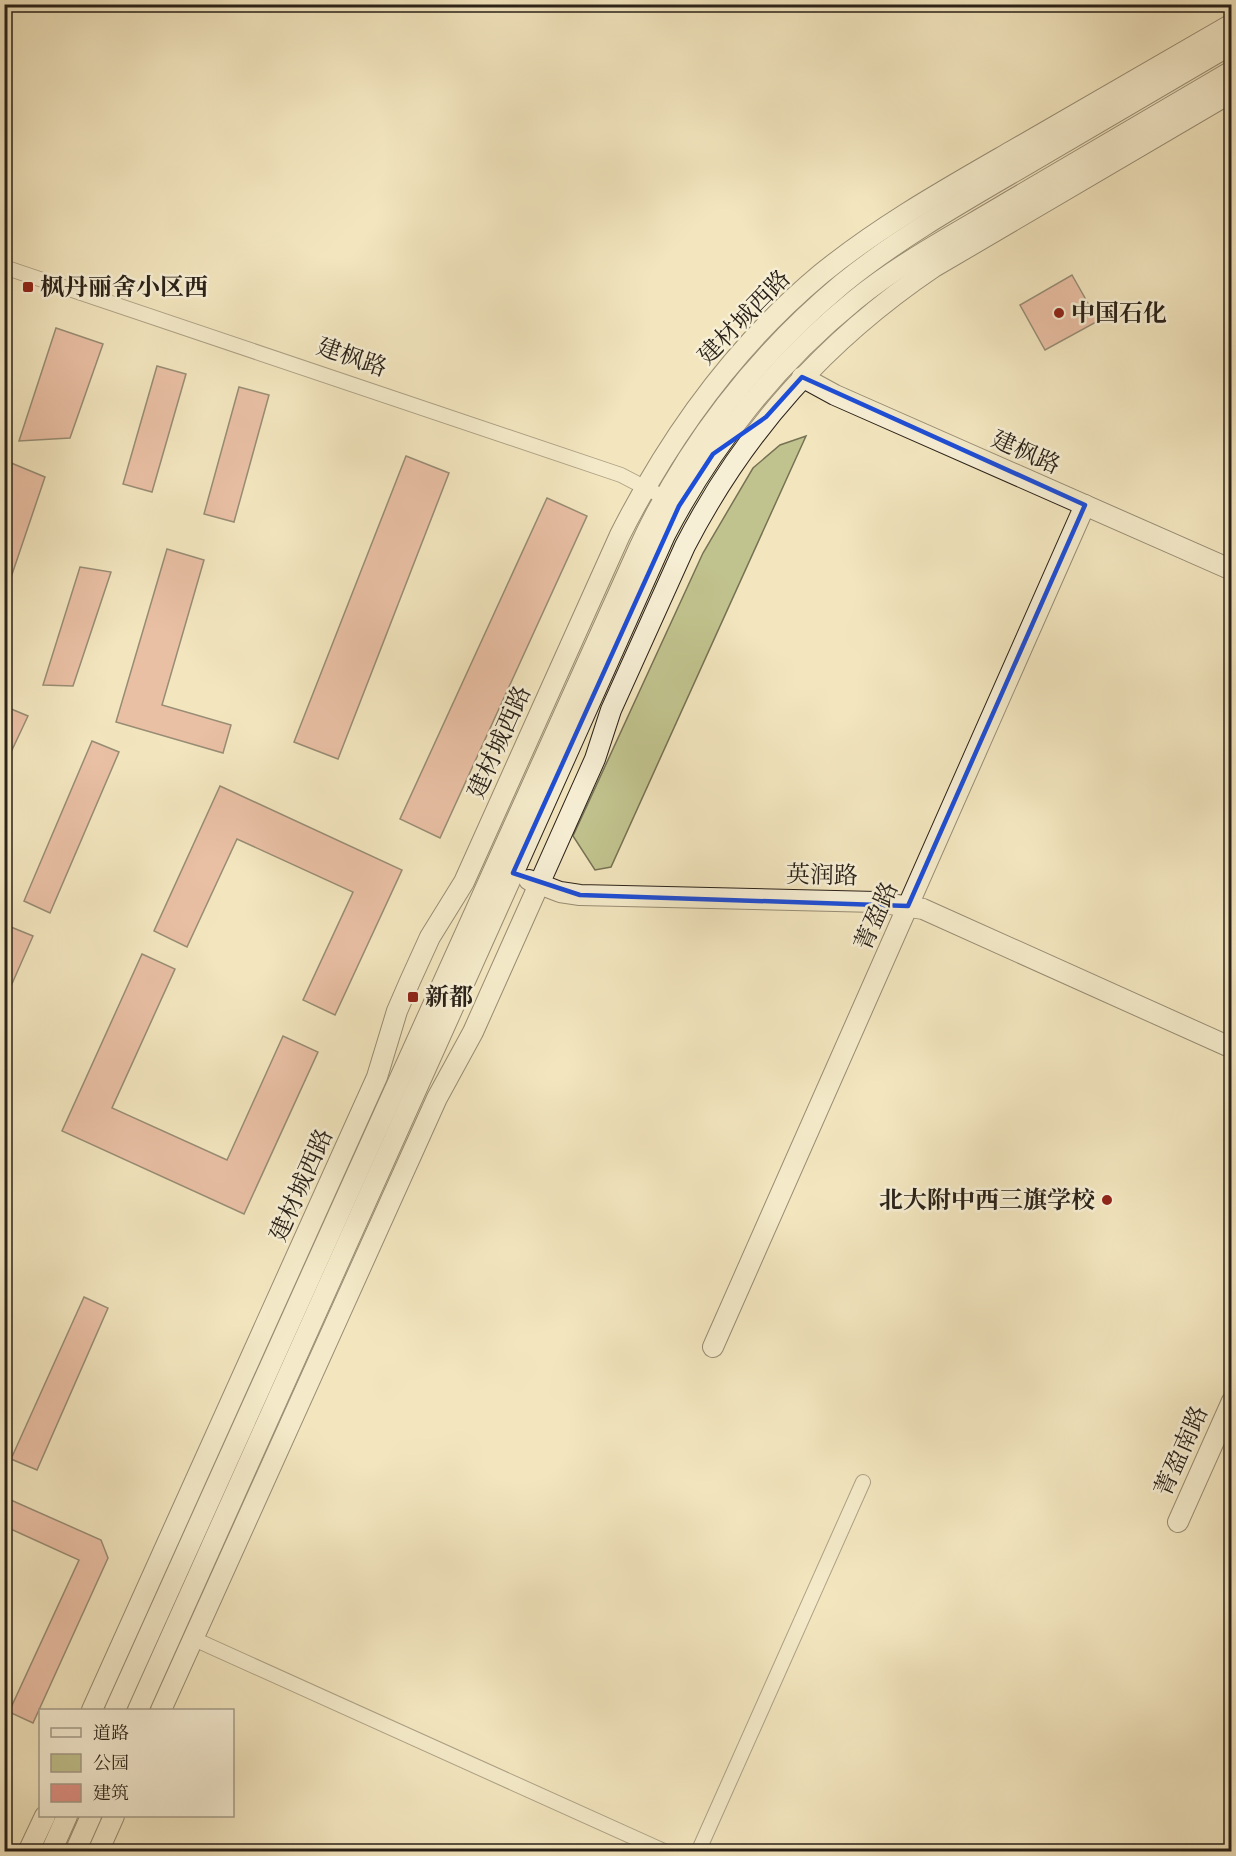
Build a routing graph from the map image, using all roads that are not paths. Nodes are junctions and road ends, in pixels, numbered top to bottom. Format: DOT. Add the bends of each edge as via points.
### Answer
graph roads {
  1 [pos="1232,24"];
  2 [pos="1232,44"];
  3 [pos="1232,71"];
  4 [pos="1232,92"];
  5 [pos="4,267"];
  6 [pos="802,377"];
  7 [pos="779,403"];
  8 [pos="710,458"];
  9 [pos="645,486"];
  10 [pos="672,502"];
  11 [pos="1085,505"];
  12 [pos="1232,570"];
  13 [pos="504,869"];
  14 [pos="539,884"];
  15 [pos="908,906"];
  16 [pos="1232,1048"];
  17 [pos="713,1347"];
  18 [pos="1232,1401"];
  19 [pos="863,1482"];
  20 [pos="1178,1522"];
  21 [pos="194,1639"];
  22 [pos="92,1709"];
  23 [pos="115,1709"];
  24 [pos="138,1709"];
  25 [pos="161,1709"];
  26 [pos="44,1817"];
  27 [pos="66,1817"];
  28 [pos="90,1817"];
  29 [pos="113,1817"];
  30 [pos="28,1851"];
  31 [pos="51,1851"];
  32 [pos="75,1851"];
  33 [pos="98,1851"];
  34 [pos="666,1851"];
  35 [pos="698,1851"];
  1 -- 9 [label="street, 建材城西路" via="938,194 847,254 795,298 727,369 674,439"];
  2 -- 10 [label="street, 建材城西路" via="940,215 842,284 788,333 718,417"];
  3 -- 8 [label="street, 建材城西路" via="928,249 877,283 788,362"];
  4 -- 6 [label="street" via="934,267 879,307"];
  5 -- 9 [label="street, 建枫路"];
  6 -- 7 [label="street"];
  6 -- 11 [label="street, 建枫路"];
  7 -- 8 [label="street"];
  7 -- 14 [label="street" via="725,476 685,546"];
  8 -- 10 [label="street, 建材城西路"];
  9 -- 10 [label="street, 建枫路"];
  9 -- 22 [label="street, 建材城西路" via="464,882 434,930 410,981 377,1077"];
  10 -- 13 [label="street, 建材城西路"];
  11 -- 12 [label="street, 建枫路"];
  11 -- 15 [label="street, 菁盈路"];
  13 -- 14 [label="street, 英润路"];
  13 -- 23 [label="street, 建材城西路"];
  13 -- 24 [label="street, 建材城西路"];
  14 -- 15 [label="street, 英润路" via="580,895"];
  14 -- 21 [label="street" via="473,1032 437,1098"];
  15 -- 16 [label="street, 英润路" via="936,914"];
  15 -- 17 [label="street, 菁盈路"];
  18 -- 20 [label="street, 菁盈南路"];
  19 -- 35 [label="street"];
  21 -- 25 [label="street"];
  21 -- 34 [label="street"];
  26 -- 30 [label="street"];
  27 -- 31 [label="street"];
  28 -- 32 [label="street"];
  29 -- 33 [label="street"];
}
